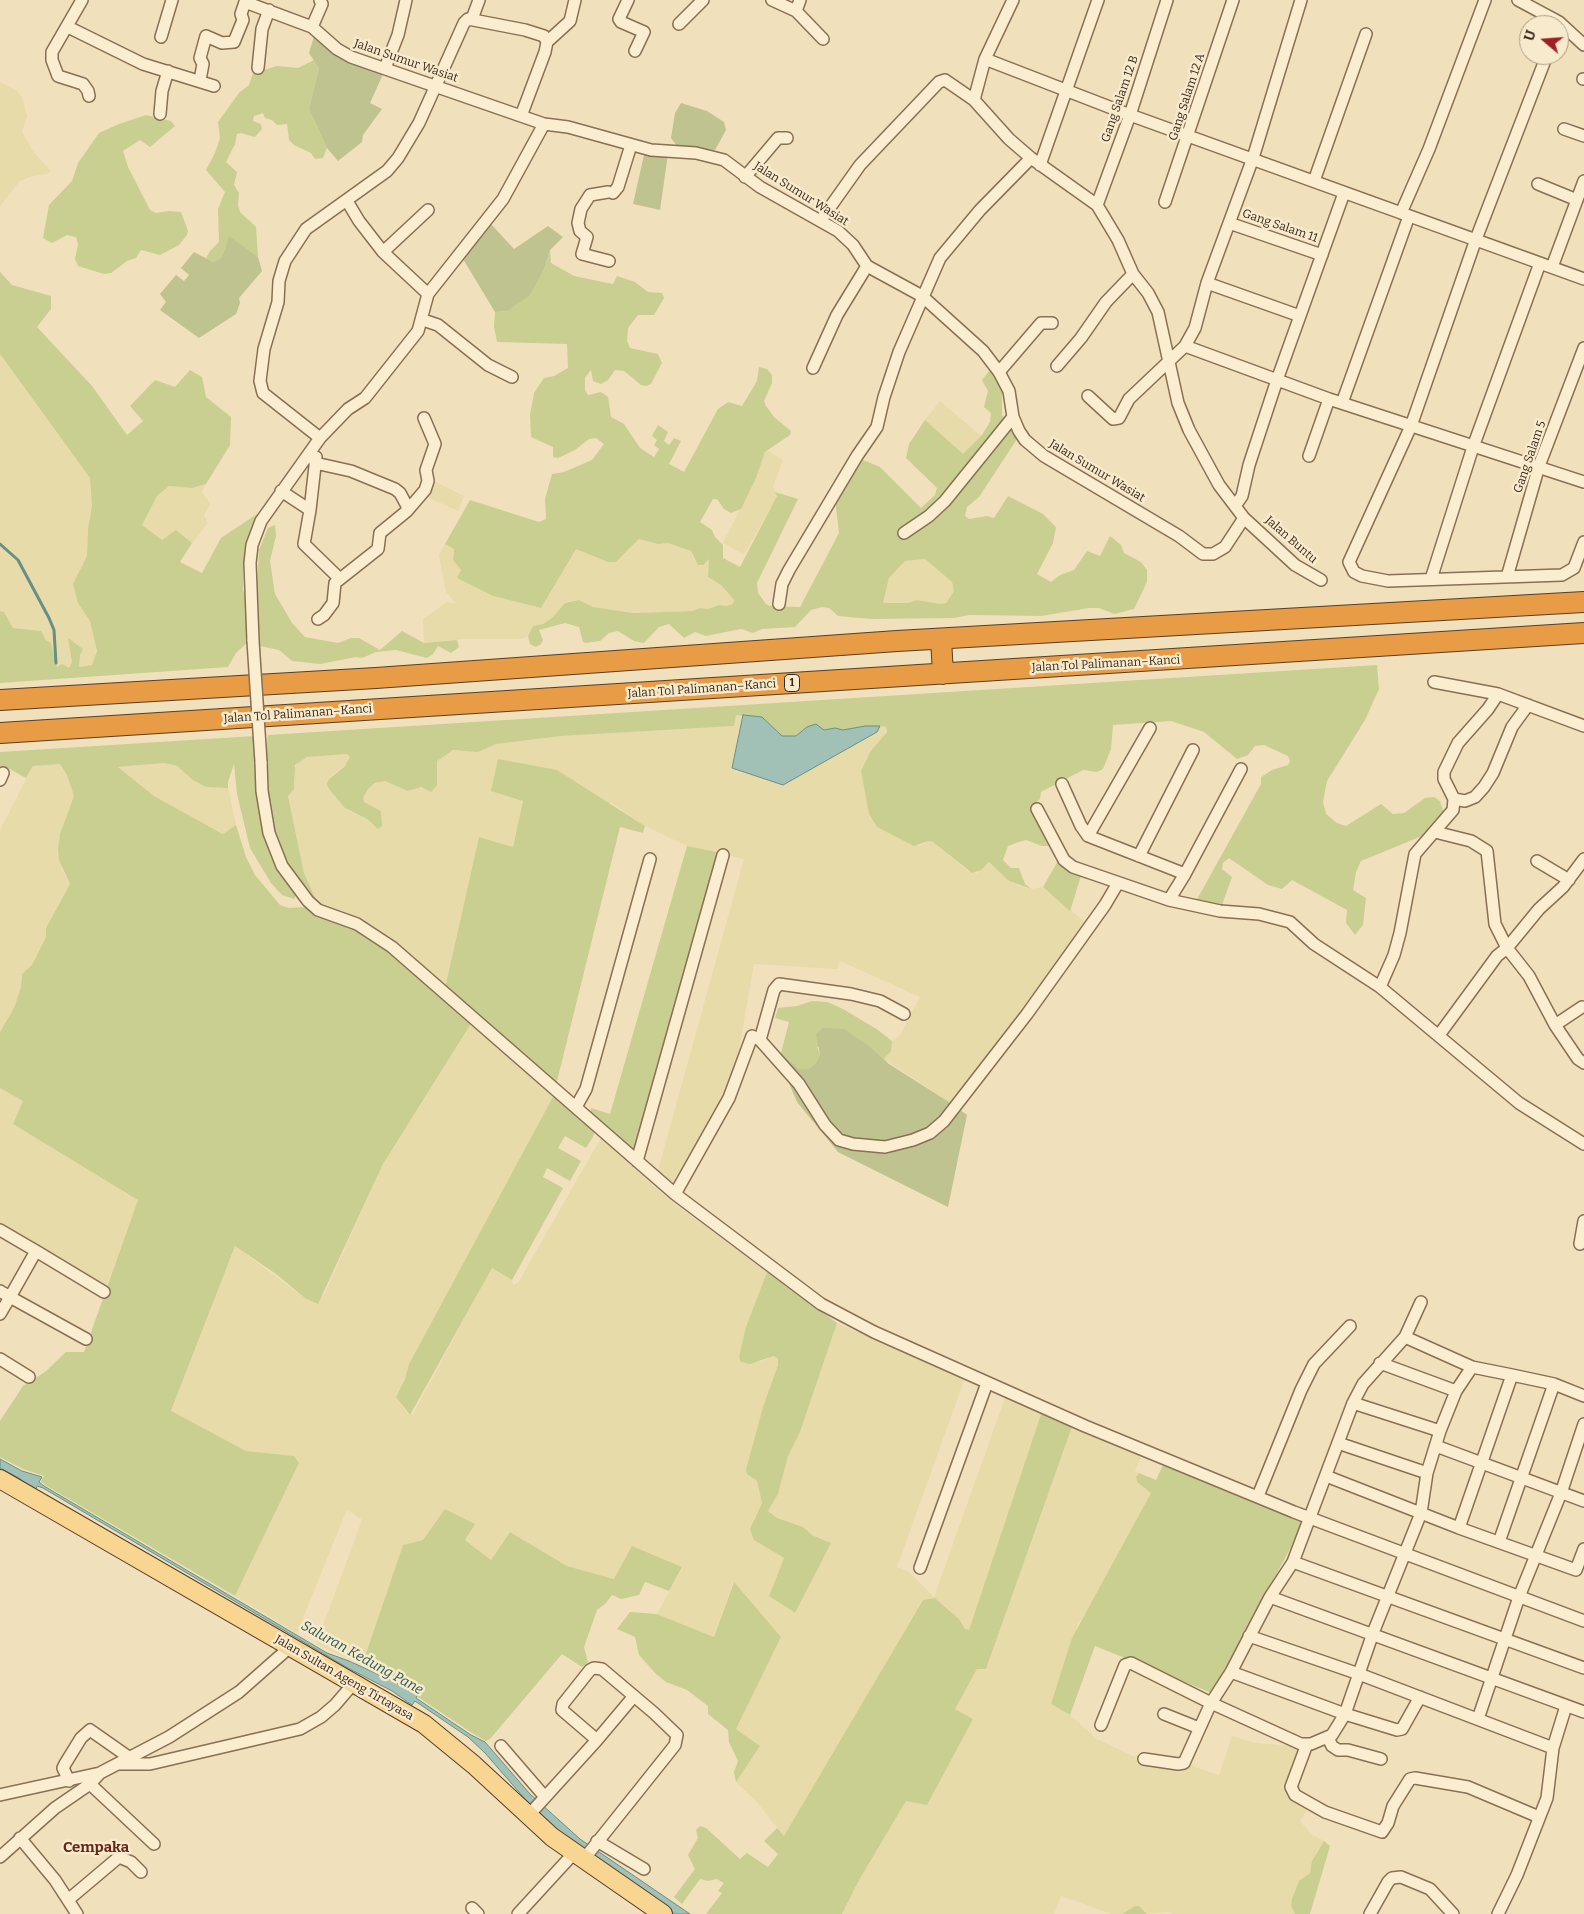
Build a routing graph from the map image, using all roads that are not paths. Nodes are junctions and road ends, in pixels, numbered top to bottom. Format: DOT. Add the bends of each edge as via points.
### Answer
graph roads {
  1 [pos="82,0"];
  2 [pos="172,0"];
  3 [pos="320,0"];
  4 [pos="406,0"];
  5 [pos="479,0"];
  6 [pos="575,0"];
  7 [pos="628,0"];
  8 [pos="704,0"];
  9 [pos="772,0"];
  10 [pos="1013,0"];
  11 [pos="1098,0"];
  12 [pos="1167,0"];
  13 [pos="1233,0"];
  14 [pos="1301,0"];
  15 [pos="1485,0"];
  16 [pos="1518,0"];
  17 [pos="798,6"];
  18 [pos="269,10"];
  19 [pos="1544,15"];
  20 [pos="472,19"];
  21 [pos="679,24"];
  22 [pos="68,27"];
  23 [pos="312,27"];
  24 [pos="1569,32"];
  25 [pos="1366,34"];
  26 [pos="161,38"];
  27 [pos="823,39"];
  28 [pos="547,42"];
  29 [pos="1584,45"];
  30 [pos="635,50"];
  31 [pos="985,59"];
  32 [pos="1543,65"];
  33 [pos="258,68"];
  34 [pos="385,68"];
  35 [pos="168,71"];
  36 [pos="200,80"];
  37 [pos="214,86"];
  38 [pos="438,86"];
  39 [pos="1066,90"];
  40 [pos="89,96"];
  41 [pos="974,100"];
  42 [pos="160,114"];
  43 [pos="1130,114"];
  44 [pos="521,116"];
  45 [pos="544,124"];
  46 [pos="1564,129"];
  47 [pos="1189,135"];
  48 [pos="1584,136"];
  49 [pos="787,138"];
  50 [pos="631,145"];
  51 [pos="1253,158"];
  52 [pos="1035,162"];
  53 [pos="745,176"];
  54 [pos="1314,181"];
  55 [pos="1584,181"];
  56 [pos="1538,184"];
  57 [pos="1344,193"];
  58 [pos="1577,200"];
  59 [pos="347,201"];
  60 [pos="1165,202"];
  61 [pos="1097,205"];
  62 [pos="428,210"];
  63 [pos="1405,214"];
  64 [pos="821,220"];
  65 [pos="1229,223"];
  66 [pos="1476,239"];
  67 [pos="383,252"];
  68 [pos="1322,255"];
  69 [pos="609,261"];
  70 [pos="1546,265"];
  71 [pos="867,266"];
  72 [pos="1133,274"];
  73 [pos="1584,279"];
  74 [pos="1207,283"];
  75 [pos="428,294"];
  76 [pos="922,296"];
  77 [pos="1300,316"];
  78 [pos="423,320"];
  79 [pos="1052,323"];
  80 [pos="1584,348"];
  81 [pos="1176,354"];
  82 [pos="1057,366"];
  83 [pos="813,368"];
  84 [pos="999,372"];
  85 [pos="512,377"];
  86 [pos="1277,380"];
  87 [pos="1088,396"];
  88 [pos="1329,399"];
  89 [pos="1342,403"];
  90 [pos="1013,417"];
  91 [pos="424,418"];
  92 [pos="1411,426"];
  93 [pos="319,440"];
  94 [pos="1474,448"];
  95 [pos="1309,456"];
  96 [pos="316,463"];
  97 [pos="1539,466"];
  98 [pos="1584,482"];
  99 [pos="281,491"];
  100 [pos="1238,502"];
  101 [pos="310,510"];
  102 [pos="407,511"];
  103 [pos="1244,518"];
  104 [pos="904,533"];
  105 [pos="1584,542"];
  106 [pos="1507,576"];
  107 [pos="340,578"];
  108 [pos="1431,579"];
  109 [pos="1321,580"];
  110 [pos="1584,602"];
  111 [pos="779,604"];
  112 [pos="318,619"];
  113 [pos="1584,634"];
  114 [pos="940,638"];
  115 [pos="943,674"];
  116 [pos="1434,682"];
  117 [pos="1498,694"];
  118 [pos="0,700"];
  119 [pos="1528,705"];
  120 [pos="1584,726"];
  121 [pos="1150,728"];
  122 [pos="0,733"];
  123 [pos="1193,750"];
  124 [pos="1241,769"];
  125 [pos="1062,784"];
  126 [pos="1454,800"];
  127 [pos="1037,809"];
  128 [pos="1435,832"];
  129 [pos="1088,836"];
  130 [pos="723,855"];
  131 [pos="1139,856"];
  132 [pos="650,859"];
  133 [pos="1584,859"];
  134 [pos="1538,861"];
  135 [pos="1184,874"];
  136 [pos="1569,880"];
  137 [pos="1118,883"];
  138 [pos="1169,900"];
  139 [pos="1507,948"];
  140 [pos="1380,987"];
  141 [pos="1582,1007"];
  142 [pos="904,1014"];
  143 [pos="1555,1025"];
  144 [pos="1439,1035"];
  145 [pos="760,1040"];
  146 [pos="1584,1062"];
  147 [pos="576,1107"];
  148 [pos="1584,1144"];
  149 [pos="637,1161"];
  150 [pos="675,1194"];
  151 [pos="1584,1222"];
  152 [pos="0,1230"];
  153 [pos="1580,1244"];
  154 [pos="36,1251"];
  155 [pos="104,1292"];
  156 [pos="5,1294"];
  157 [pos="1421,1302"];
  158 [pos="0,1314"];
  159 [pos="1350,1326"];
  160 [pos="1405,1336"];
  161 [pos="86,1339"];
  162 [pos="0,1360"];
  163 [pos="1380,1363"];
  164 [pos="1472,1367"];
  165 [pos="1512,1375"];
  166 [pos="29,1378"];
  167 [pos="987,1383"];
  168 [pos="1554,1384"];
  169 [pos="1456,1391"];
  170 [pos="1584,1396"];
  171 [pos="1353,1403"];
  172 [pos="1584,1424"];
  173 [pos="1440,1431"];
  174 [pos="1338,1443"];
  175 [pos="1436,1446"];
  176 [pos="1483,1463"];
  177 [pos="1427,1473"];
  178 [pos="1326,1476"];
  179 [pos="1522,1478"];
  180 [pos="0,1479"];
  181 [pos="1561,1493"];
  182 [pos="1258,1496"];
  183 [pos="1584,1501"];
  184 [pos="1421,1512"];
  185 [pos="1309,1518"];
  186 [pos="1459,1528"];
  187 [pos="1499,1542"];
  188 [pos="1584,1549"];
  189 [pos="1404,1553"];
  190 [pos="1536,1554"];
  191 [pos="1292,1562"];
  192 [pos="920,1568"];
  193 [pos="1580,1571"];
  194 [pos="1388,1596"];
  195 [pos="1270,1597"];
  196 [pos="1519,1597"];
  197 [pos="1584,1621"];
  198 [pos="1373,1634"];
  199 [pos="1249,1636"];
  200 [pos="1505,1638"];
  201 [pos="290,1647"];
  202 [pos="1584,1668"];
  203 [pos="1230,1672"];
  204 [pos="1359,1674"];
  205 [pos="1491,1678"];
  206 [pos="353,1684"];
  207 [pos="634,1696"];
  208 [pos="1420,1697"];
  209 [pos="1211,1703"];
  210 [pos="1566,1706"];
  211 [pos="1584,1712"];
  212 [pos="1164,1714"];
  213 [pos="1345,1714"];
  214 [pos="1478,1719"];
  215 [pos="1101,1725"];
  216 [pos="1199,1728"];
  217 [pos="1328,1738"];
  218 [pos="598,1740"];
  219 [pos="1307,1744"];
  220 [pos="501,1746"];
  221 [pos="1553,1748"];
  222 [pos="130,1758"];
  223 [pos="1381,1759"];
  224 [pos="1144,1760"];
  225 [pos="119,1764"];
  226 [pos="100,1773"];
  227 [pos="69,1782"];
  228 [pos="90,1784"];
  229 [pos="0,1795"];
  230 [pos="543,1799"];
  231 [pos="529,1813"];
  232 [pos="1539,1818"];
  233 [pos="20,1838"];
  234 [pos="154,1844"];
  235 [pos="586,1851"];
  236 [pos="0,1858"];
  237 [pos="644,1869"];
  238 [pos="140,1872"];
  239 [pos="68,1900"];
  240 [pos="658,1913"];
  241 [pos="77,1914"];
  242 [pos="518,1914"];
  243 [pos="1370,1914"];
  244 [pos="1453,1914"];
  245 [pos="1498,1914"];
  1 -- 22 [label="street"];
  2 -- 26 [label="street"];
  3 -- 23 [label="street" via="322,4"];
  4 -- 34 [label="street" via="398,35"];
  5 -- 20 [label="street"];
  6 -- 28 [label="street" via="570,21"];
  7 -- 30 [label="street" via="619,19 644,32"];
  8 -- 21 [label="street"];
  9 -- 17 [label="street"];
  10 -- 31 [label="street"];
  11 -- 39 [label="street"];
  12 -- 43 [label="street, Gang Salam 12 B"];
  13 -- 47 [label="street, Gang Salam 12 A"];
  14 -- 51 [label="street"];
  15 -- 63 [label="street"];
  16 -- 19 [label="street"];
  17 -- 27 [label="street"];
  18 -- 23 [label="street, Jalan Sumur Wasiat"];
  18 -- 33 [label="street" via="262,29"];
  18 -- 36 [label="street, Jalan Sumur Wasiat" via="245,2 241,14 243,20 234,42 222,43 206,36 200,58 203,64"];
  20 -- 28 [label="street" via="536,33 544,36"];
  20 -- 38 [label="street" via="464,22"];
  22 -- 35 [label="street" via="121,55"];
  22 -- 40 [label="street" via="52,52 53,66 58,76 83,84"];
  23 -- 34 [label="street, Jalan Sumur Wasiat" via="351,57"];
  24 -- 29 [label="street"];
  25 -- 54 [label="street"];
  28 -- 44 [label="street"];
  31 -- 39 [label="street"];
  31 -- 41 [label="street"];
  32 -- 66 [label="street"];
  34 -- 38 [label="street, Jalan Sumur Wasiat"];
  35 -- 36 [label="street"];
  35 -- 42 [label="street"];
  36 -- 37 [label="street"];
  38 -- 44 [label="street, Jalan Sumur Wasiat"];
  38 -- 59 [label="street" via="398,158"];
  39 -- 43 [label="street"];
  39 -- 52 [label="street"];
  41 -- 52 [label="street"];
  41 -- 64 [label="street" via="945,80 938,82 860,165"];
  43 -- 47 [label="street"];
  43 -- 61 [label="street, Gang Salam 12 B"];
  44 -- 45 [label="street, Jalan Sumur Wasiat"];
  45 -- 50 [label="street, Jalan Sumur Wasiat" via="568,127"];
  45 -- 75 [label="street" via="503,199"];
  46 -- 48 [label="street"];
  47 -- 51 [label="street"];
  47 -- 60 [label="street, Gang Salam 12 A"];
  49 -- 53 [label="street" via="778,138"];
  50 -- 53 [label="street, Jalan Sumur Wasiat" via="711,156 733,165"];
  50 -- 69 [label="street" via="618,187 610,193 590,195 581,209 578,223 580,231 588,237 582,254"];
  51 -- 54 [label="street"];
  51 -- 65 [label="street"];
  52 -- 61 [label="street"];
  52 -- 76 [label="street" via="951,242"];
  53 -- 64 [label="street, Jalan Sumur Wasiat"];
  54 -- 57 [label="street"];
  55 -- 58 [label="street"];
  56 -- 58 [label="street"];
  57 -- 63 [label="street"];
  57 -- 68 [label="street"];
  58 -- 70 [label="street"];
  59 -- 67 [label="street"];
  59 -- 93 [label="street" via="306,230 285,261 279,281 278,302 264,349 260,381 263,393"];
  61 -- 72 [label="street, Jalan Buntu"];
  62 -- 67 [label="street"];
  63 -- 66 [label="street"];
  63 -- 89 [label="street"];
  64 -- 71 [label="street, Jalan Sumur Wasiat" via="853,245"];
  65 -- 68 [label="street, Gang Salam 11"];
  65 -- 74 [label="street"];
  66 -- 70 [label="street"];
  66 -- 92 [label="street"];
  67 -- 75 [label="street"];
  68 -- 77 [label="street"];
  70 -- 73 [label="street"];
  70 -- 94 [label="street"];
  71 -- 76 [label="street, Jalan Sumur Wasiat"];
  71 -- 83 [label="street" via="837,315"];
  72 -- 81 [label="street, Jalan Buntu" via="1148,293 1165,337"];
  72 -- 82 [label="street" via="1106,302"];
  74 -- 77 [label="street"];
  74 -- 81 [label="street" via="1194,328"];
  75 -- 78 [label="street"];
  76 -- 84 [label="street, Jalan Sumur Wasiat" via="982,351"];
  76 -- 111 [label="street" via="899,352 877,427 789,570 782,584"];
  77 -- 86 [label="street"];
  78 -- 85 [label="street" via="448,332 475,356"];
  78 -- 93 [label="street" via="418,331 365,398 344,412"];
  79 -- 84 [label="street" via="1041,323"];
  80 -- 97 [label="street, Gang Salam 5"];
  81 -- 86 [label="street"];
  81 -- 87 [label="street" via="1129,398 1119,418 1113,419"];
  81 -- 100 [label="street, Jalan Buntu" via="1172,385 1188,430 1223,491"];
  84 -- 90 [label="street, Jalan Sumur Wasiat" via="1008,391"];
  86 -- 88 [label="street"];
  86 -- 100 [label="street"];
  88 -- 89 [label="street"];
  88 -- 95 [label="street"];
  89 -- 92 [label="street"];
  90 -- 103 [label="street, Jalan Sumur Wasiat" via="1025,440 1044,456 1179,536 1203,554 1213,554 1224,548"];
  90 -- 104 [label="street" via="945,501"];
  91 -- 102 [label="street" via="435,444 426,470 426,490"];
  92 -- 94 [label="street"];
  92 -- 108 [label="street" via="1349,562 1354,572 1362,576 1388,580"];
  93 -- 96 [label="street"];
  93 -- 99 [label="street"];
  94 -- 97 [label="street"];
  94 -- 108 [label="street"];
  96 -- 101 [label="street"];
  96 -- 102 [label="street" via="351,471 395,489 408,506"];
  97 -- 98 [label="street"];
  97 -- 106 [label="street, Gang Salam 5"];
  99 -- 101 [label="street"];
  99 -- 147 [label="street, bridge" via="261,521 252,545 250,581 262,791 269,833 282,866 308,901 327,915 357,924 392,947"];
  100 -- 103 [label="street, Jalan Buntu"];
  101 -- 107 [label="street" via="304,544"];
  102 -- 107 [label="street" via="380,533 378,549"];
  103 -- 109 [label="street, Jalan Buntu" via="1295,565"];
  105 -- 106 [label="street" via="1574,568 1562,575"];
  106 -- 108 [label="street"];
  107 -- 112 [label="street" via="333,588 333,603"];
  110 -- 114 [label="highway"];
  113 -- 115 [label="highway, Jalan Tol Palimanan–Kanci / 1"];
  114 -- 115 [label="highway"];
  114 -- 118 [label="highway" via="376,678"];
  115 -- 122 [label="highway, Jalan Tol Palimanan–Kanci / 1"];
  116 -- 117 [label="street"];
  117 -- 119 [label="street"];
  117 -- 126 [label="street" via="1458,743 1444,772"];
  119 -- 120 [label="street"];
  119 -- 126 [label="street" via="1512,727 1484,787 1475,797 1465,801"];
  121 -- 129 [label="street"];
  123 -- 131 [label="street"];
  124 -- 135 [label="street"];
  125 -- 129 [label="street"];
  126 -- 128 [label="street" via="1452,814"];
  127 -- 137 [label="street" via="1067,864"];
  128 -- 139 [label="street" via="1472,841 1487,851 1494,898 1492,913"];
  128 -- 140 [label="street" via="1415,854 1400,933"];
  129 -- 131 [label="street"];
  130 -- 149 [label="street"];
  131 -- 135 [label="street"];
  132 -- 147 [label="street" via="586,1089"];
  133 -- 136 [label="street"];
  134 -- 136 [label="street"];
  135 -- 138 [label="street"];
  136 -- 139 [label="street" via="1539,909"];
  137 -- 138 [label="street"];
  137 -- 145 [label="street" via="1027,1014 944,1121 913,1140 885,1147 839,1140 825,1125 799,1084"];
  138 -- 140 [label="street" via="1290,922 1314,944"];
  139 -- 143 [label="street" via="1529,976"];
  139 -- 144 [label="street" via="1497,956"];
  140 -- 144 [label="street"];
  141 -- 143 [label="street"];
  142 -- 145 [label="street" via="880,1001 779,984 774,990"];
  143 -- 146 [label="street" via="1578,1059"];
  144 -- 148 [label="street" via="1519,1103"];
  145 -- 150 [label="street" via="754,1036 750,1038 729,1098"];
  147 -- 149 [label="street"];
  149 -- 150 [label="street"];
  150 -- 167 [label="street" via="800,1290 836,1313"];
  151 -- 153 [label="street"];
  152 -- 154 [label="street"];
  154 -- 155 [label="street"];
  154 -- 156 [label="street"];
  156 -- 158 [label="street"];
  156 -- 161 [label="street"];
  157 -- 160 [label="street"];
  159 -- 182 [label="street" via="1314,1364"];
  160 -- 163 [label="street"];
  160 -- 164 [label="street"];
  162 -- 166 [label="street"];
  163 -- 169 [label="street"];
  163 -- 171 [label="street"];
  164 -- 165 [label="street"];
  164 -- 169 [label="street"];
  165 -- 168 [label="street"];
  165 -- 176 [label="street"];
  167 -- 182 [label="street"];
  167 -- 192 [label="street"];
  168 -- 170 [label="street"];
  168 -- 179 [label="street"];
  169 -- 173 [label="street"];
  171 -- 173 [label="street"];
  171 -- 174 [label="street"];
  172 -- 181 [label="street"];
  173 -- 175 [label="street"];
  174 -- 177 [label="street"];
  174 -- 178 [label="street"];
  175 -- 176 [label="street"];
  175 -- 177 [label="street"];
  176 -- 179 [label="street"];
  176 -- 186 [label="street"];
  177 -- 184 [label="street"];
  178 -- 184 [label="street"];
  178 -- 185 [label="street"];
  179 -- 181 [label="street"];
  179 -- 187 [label="street"];
  180 -- 201 [label="main road, Jalan Sultan Ageng Tirtayasa"];
  181 -- 183 [label="street"];
  181 -- 190 [label="street"];
  182 -- 185 [label="street"];
  184 -- 186 [label="street"];
  184 -- 189 [label="street"];
  185 -- 189 [label="street"];
  185 -- 191 [label="street"];
  186 -- 187 [label="street"];
  187 -- 190 [label="street"];
  188 -- 193 [label="street"];
  189 -- 194 [label="street"];
  189 -- 196 [label="street"];
  190 -- 193 [label="street"];
  190 -- 196 [label="street"];
  191 -- 194 [label="street"];
  191 -- 195 [label="street"];
  194 -- 198 [label="street"];
  194 -- 200 [label="street"];
  195 -- 198 [label="street"];
  195 -- 199 [label="street"];
  196 -- 197 [label="street"];
  196 -- 200 [label="street"];
  198 -- 204 [label="street"];
  198 -- 205 [label="street"];
  199 -- 203 [label="street"];
  199 -- 204 [label="street"];
  200 -- 202 [label="street"];
  200 -- 205 [label="street"];
  201 -- 206 [label="main road, Jalan Sultan Ageng Tirtayasa"];
  201 -- 222 [label="street" via="239,1692"];
  203 -- 209 [label="street"];
  203 -- 213 [label="street"];
  204 -- 208 [label="street"];
  204 -- 213 [label="street"];
  205 -- 210 [label="street"];
  205 -- 214 [label="street"];
  206 -- 225 [label="street" via="321,1718 300,1729 150,1764"];
  206 -- 231 [label="main road, Jalan Sultan Ageng Tirtayasa" via="424,1724"];
  207 -- 218 [label="street"];
  207 -- 218 [label="street" via="602,1669 590,1670 563,1704 562,1710"];
  207 -- 235 [label="street" via="675,1732 677,1740"];
  208 -- 213 [label="street" via="1399,1730"];
  208 -- 214 [label="street"];
  209 -- 215 [label="street" via="1131,1663 1125,1666"];
  209 -- 216 [label="street"];
  209 -- 219 [label="street"];
  210 -- 211 [label="street"];
  210 -- 221 [label="street"];
  212 -- 216 [label="street"];
  213 -- 217 [label="street"];
  214 -- 221 [label="street"];
  216 -- 224 [label="street" via="1184,1763"];
  217 -- 219 [label="street"];
  217 -- 223 [label="street" via="1338,1750"];
  218 -- 230 [label="street"];
  219 -- 232 [label="street" via="1291,1787 1295,1795 1325,1812 1382,1832 1393,1806 1410,1779 1414,1778 1468,1787"];
  220 -- 230 [label="street"];
  221 -- 232 [label="street" via="1547,1798"];
  222 -- 225 [label="street"];
  222 -- 227 [label="street" via="90,1730 81,1738 63,1768"];
  225 -- 226 [label="street"];
  226 -- 227 [label="street"];
  226 -- 228 [label="street"];
  227 -- 229 [label="street"];
  228 -- 233 [label="street"];
  228 -- 234 [label="street"];
  230 -- 231 [label="street"];
  231 -- 235 [label="main road, Jalan Sultan Ageng Tirtayasa"];
  232 -- 245 [label="street"];
  233 -- 236 [label="street"];
  233 -- 239 [label="street"];
  235 -- 237 [label="street"];
  235 -- 240 [label="main road, Jalan Sultan Ageng Tirtayasa"];
  235 -- 242 [label="street"];
  238 -- 239 [label="street" via="131,1862 119,1857"];
  239 -- 241 [label="street"];
  243 -- 244 [label="street" via="1388,1882 1401,1877 1430,1889"];
}
